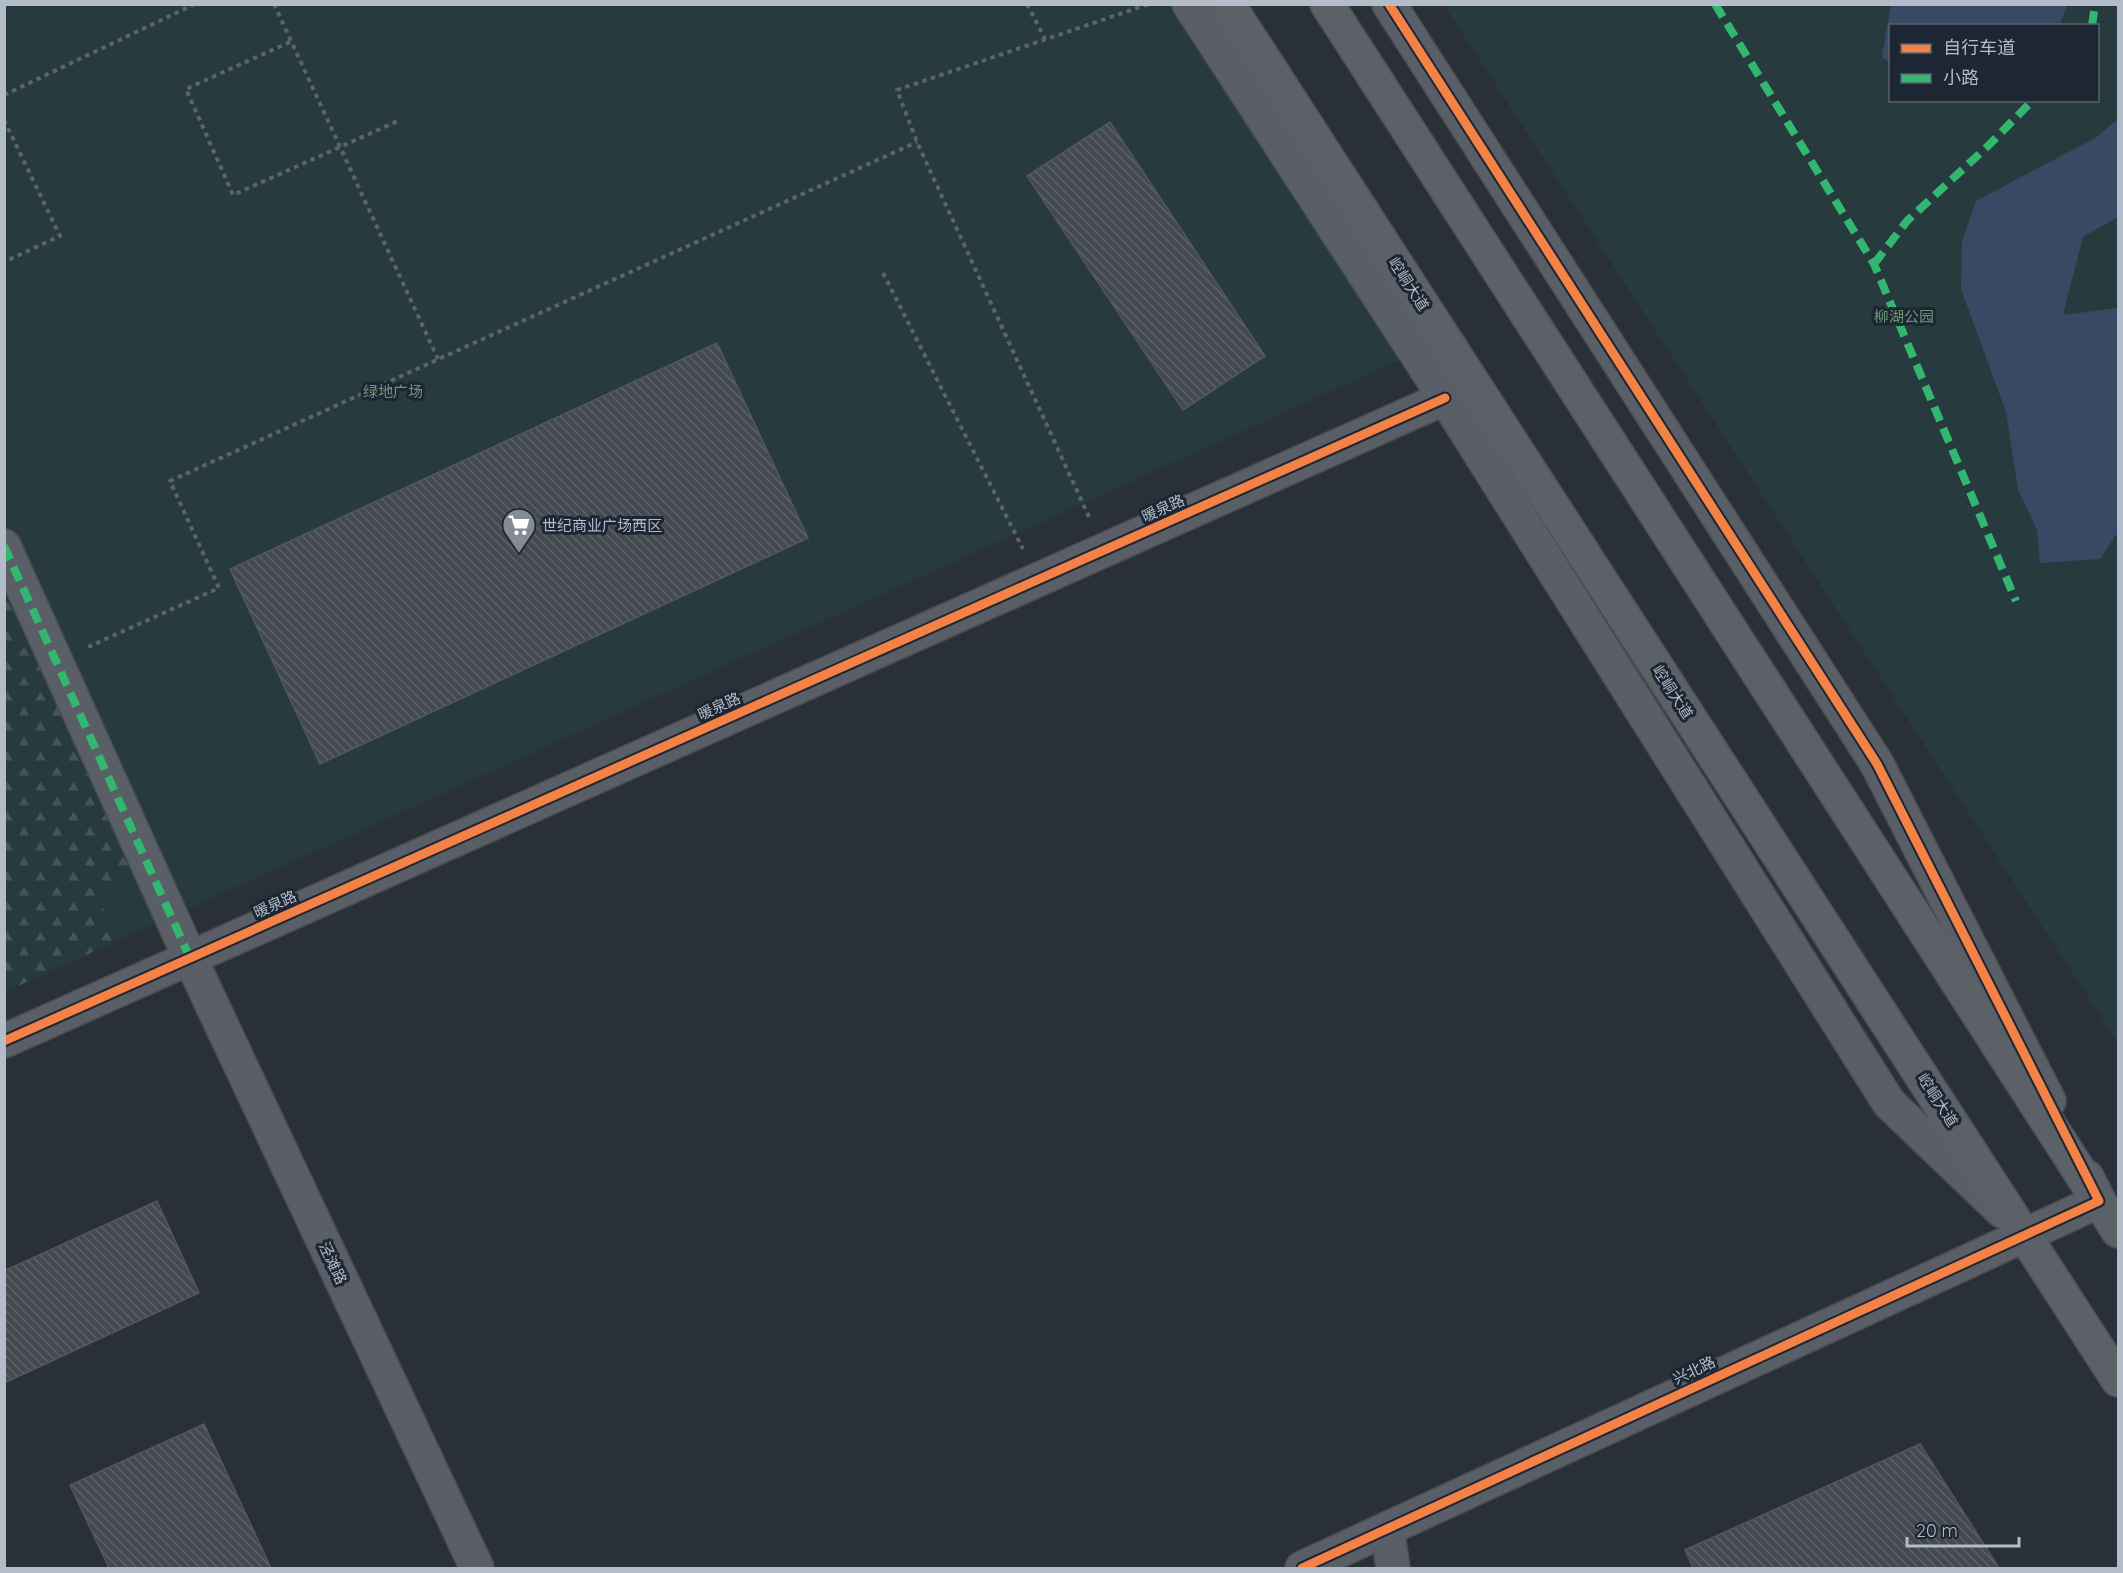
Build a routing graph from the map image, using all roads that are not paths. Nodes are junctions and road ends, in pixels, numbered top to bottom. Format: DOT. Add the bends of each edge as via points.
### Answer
graph roads {
  1 [pos="1189,4"];
  2 [pos="1228,4"];
  3 [pos="1328,4"];
  4 [pos="1389,4"];
  5 [pos="1445,398"];
  6 [pos="4,546"];
  7 [pos="189,958"];
  8 [pos="4,1041"];
  9 [pos="2099,1201"];
  10 [pos="2118,1231"];
  11 [pos="2025,1233"];
  12 [pos="2118,1380"];
  13 [pos="1387,1529"];
  14 [pos="477,1569"];
  15 [pos="1302,1569"];
  16 [pos="1393,1569"];
  1 -- 5 [label="street"];
  2 -- 11 [label="main road, 崆峒大道"];
  3 -- 9 [label="main road"];
  4 -- 9 [label="street" via="1877,764"];
  5 -- 7 [label="street, 暖泉路"];
  5 -- 11 [label="street" via="1889,1103"];
  6 -- 7 [label="street, 泾滩路"];
  7 -- 8 [label="street, 暖泉路"];
  7 -- 14 [label="street, 泾滩路"];
  9 -- 10 [label="main road"];
  9 -- 11 [label="street, 兴北路"];
  11 -- 12 [label="main road, 崆峒大道"];
  11 -- 13 [label="street, 兴北路"];
  13 -- 15 [label="street, 兴北路"];
  13 -- 16 [label="street"];
}
